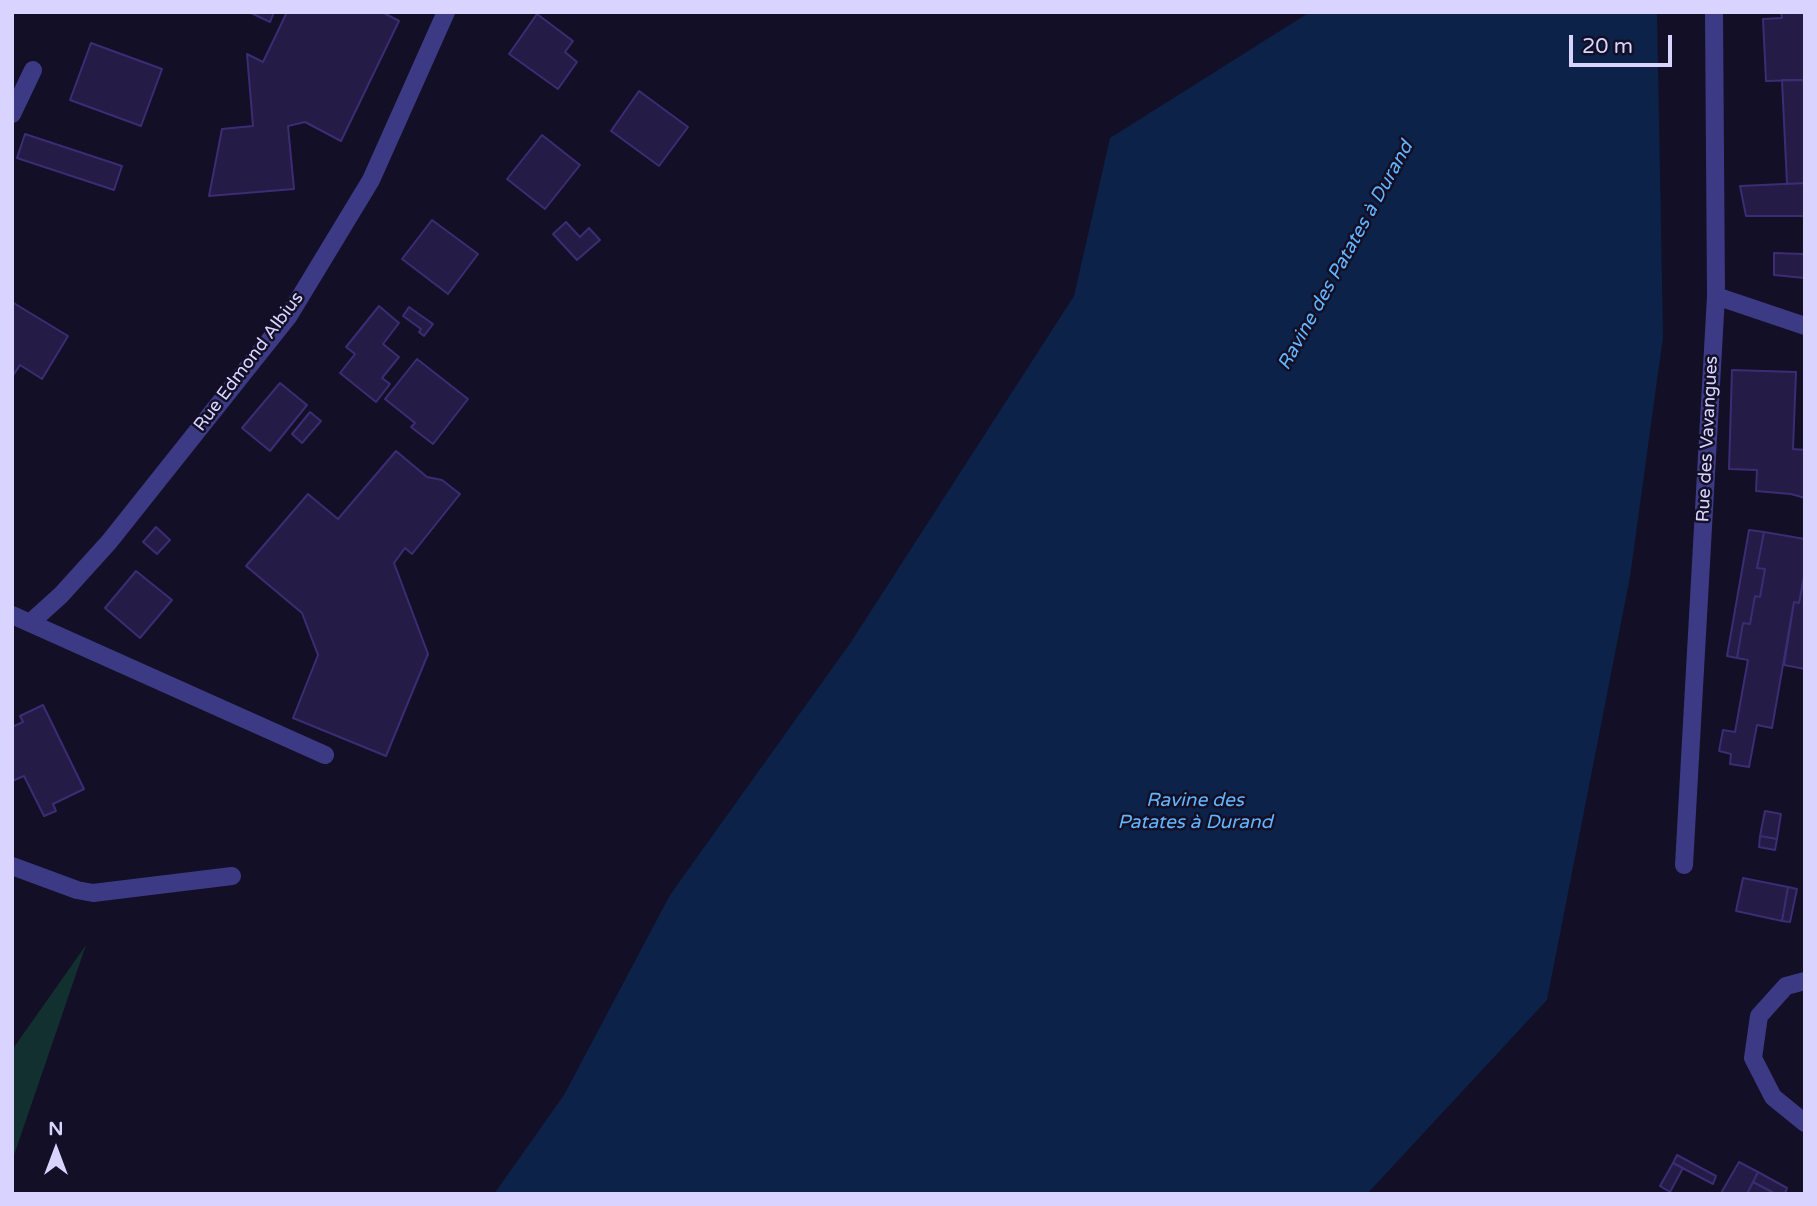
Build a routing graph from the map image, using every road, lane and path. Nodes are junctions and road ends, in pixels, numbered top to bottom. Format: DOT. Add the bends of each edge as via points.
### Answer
graph roads {
  1 [pos="446,12"];
  2 [pos="1714,12"];
  3 [pos="33,69"];
  4 [pos="12,114"];
  5 [pos="1716,296"];
  6 [pos="1805,326"];
  7 [pos="12,615"];
  8 [pos="30,623"];
  9 [pos="325,755"];
  10 [pos="1684,865"];
  11 [pos="12,866"];
  12 [pos="232,876"];
  13 [pos="1805,981"];
  14 [pos="1805,1124"];
  1 -- 8 [label="street, Rue Edmond Albius" via="371,180 288,317 109,542"];
  2 -- 5 [label="street, Rue des Vavangues"];
  3 -- 4 [label="street"];
  5 -- 6 [label="street"];
  5 -- 10 [label="street, Rue des Vavangues"];
  7 -- 8 [label="street"];
  8 -- 9 [label="street"];
  11 -- 12 [label="street" via="93,893"];
  13 -- 14 [label="street" via="1786,986 1759,1016 1753,1058 1773,1097"];
}
